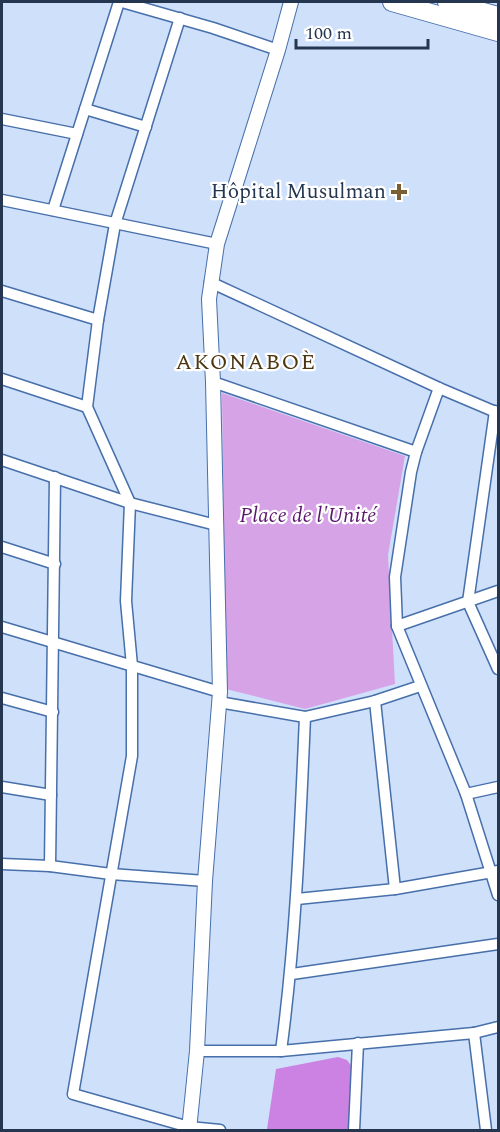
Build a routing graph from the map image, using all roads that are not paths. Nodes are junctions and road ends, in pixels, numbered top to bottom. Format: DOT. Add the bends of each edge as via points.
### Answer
graph roads {
  1 [pos="121,2"];
  2 [pos="291,2"];
  3 [pos="392,2"];
  4 [pos="447,2"];
  5 [pos="498,16"];
  6 [pos="180,18"];
  7 [pos="498,32"];
  8 [pos="278,50"];
  9 [pos="85,109"];
  10 [pos="2,119"];
  11 [pos="146,127"];
  12 [pos="77,134"];
  13 [pos="2,200"];
  14 [pos="53,210"];
  15 [pos="115,224"];
  16 [pos="217,244"];
  17 [pos="210,282"];
  18 [pos="2,291"];
  19 [pos="98,321"];
  20 [pos="2,379"];
  21 [pos="213,382"];
  22 [pos="439,388"];
  23 [pos="87,407"];
  24 [pos="496,412"];
  25 [pos="416,452"];
  26 [pos="2,460"];
  27 [pos="55,477"];
  28 [pos="130,503"];
  29 [pos="216,525"];
  30 [pos="2,547"];
  31 [pos="55,564"];
  32 [pos="498,591"];
  33 [pos="468,602"];
  34 [pos="397,626"];
  35 [pos="2,627"];
  36 [pos="54,644"];
  37 [pos="132,666"];
  38 [pos="498,669"];
  39 [pos="420,686"];
  40 [pos="219,697"];
  41 [pos="2,698"];
  42 [pos="375,701"];
  43 [pos="53,712"];
  44 [pos="305,717"];
  45 [pos="498,787"];
  46 [pos="2,788"];
  47 [pos="466,794"];
  48 [pos="51,795"];
  49 [pos="2,864"];
  50 [pos="50,866"];
  51 [pos="495,871"];
  52 [pos="111,874"];
  53 [pos="205,881"];
  54 [pos="395,889"];
  55 [pos="498,895"];
  56 [pos="297,899"];
  57 [pos="498,944"];
  58 [pos="292,974"];
  59 [pos="498,1027"];
  60 [pos="474,1033"];
  61 [pos="358,1043"];
  62 [pos="198,1051"];
  63 [pos="281,1052"];
  64 [pos="189,1129"];
  65 [pos="220,1131"];
  66 [pos="354,1131"];
  67 [pos="486,1131"];
  1 -- 6 [label="street"];
  1 -- 9 [label="street"];
  2 -- 8 [label="street"];
  3 -- 7 [label="highway"];
  4 -- 5 [label="highway"];
  6 -- 8 [label="street"];
  6 -- 11 [label="street"];
  8 -- 16 [label="street"];
  9 -- 11 [label="street"];
  9 -- 12 [label="street"];
  10 -- 12 [label="street"];
  11 -- 15 [label="street"];
  12 -- 14 [label="street"];
  13 -- 14 [label="street"];
  14 -- 15 [label="street"];
  15 -- 16 [label="street"];
  15 -- 19 [label="street"];
  16 -- 17 [label="street"];
  17 -- 21 [label="street"];
  17 -- 22 [label="street"];
  18 -- 19 [label="street"];
  19 -- 23 [label="street"];
  20 -- 23 [label="street"];
  21 -- 25 [label="street"];
  21 -- 29 [label="street"];
  22 -- 24 [label="street"];
  22 -- 25 [label="street"];
  23 -- 28 [label="street"];
  24 -- 33 [label="street"];
  25 -- 34 [label="street" via="395,577"];
  26 -- 27 [label="street"];
  27 -- 28 [label="street"];
  27 -- 31 [label="street"];
  28 -- 29 [label="street"];
  28 -- 37 [label="street" via="126,601"];
  29 -- 40 [label="street"];
  30 -- 31 [label="street"];
  31 -- 36 [label="street"];
  32 -- 33 [label="street"];
  33 -- 34 [label="street"];
  33 -- 38 [label="street"];
  34 -- 39 [label="street"];
  35 -- 36 [label="street"];
  36 -- 37 [label="street"];
  36 -- 43 [label="street"];
  37 -- 40 [label="street"];
  37 -- 52 [label="street" via="132,756"];
  39 -- 42 [label="street"];
  39 -- 47 [label="street"];
  40 -- 44 [label="street"];
  40 -- 53 [label="street"];
  41 -- 43 [label="street"];
  42 -- 44 [label="street"];
  42 -- 54 [label="street"];
  43 -- 48 [label="street"];
  44 -- 56 [label="street"];
  45 -- 47 [label="street"];
  46 -- 48 [label="street"];
  47 -- 51 [label="street"];
  48 -- 50 [label="street"];
  49 -- 50 [label="street"];
  50 -- 52 [label="street"];
  51 -- 54 [label="street"];
  51 -- 55 [label="street"];
  52 -- 53 [label="street"];
  52 -- 64 [label="street" via="73,1094"];
  53 -- 62 [label="street"];
  54 -- 56 [label="street"];
  56 -- 58 [label="street"];
  57 -- 58 [label="street"];
  58 -- 63 [label="street"];
  59 -- 60 [label="street"];
  60 -- 61 [label="street"];
  60 -- 67 [label="street"];
  61 -- 63 [label="street"];
  61 -- 66 [label="street"];
  62 -- 63 [label="street"];
  62 -- 64 [label="street"];
  64 -- 65 [label="street"];
}
